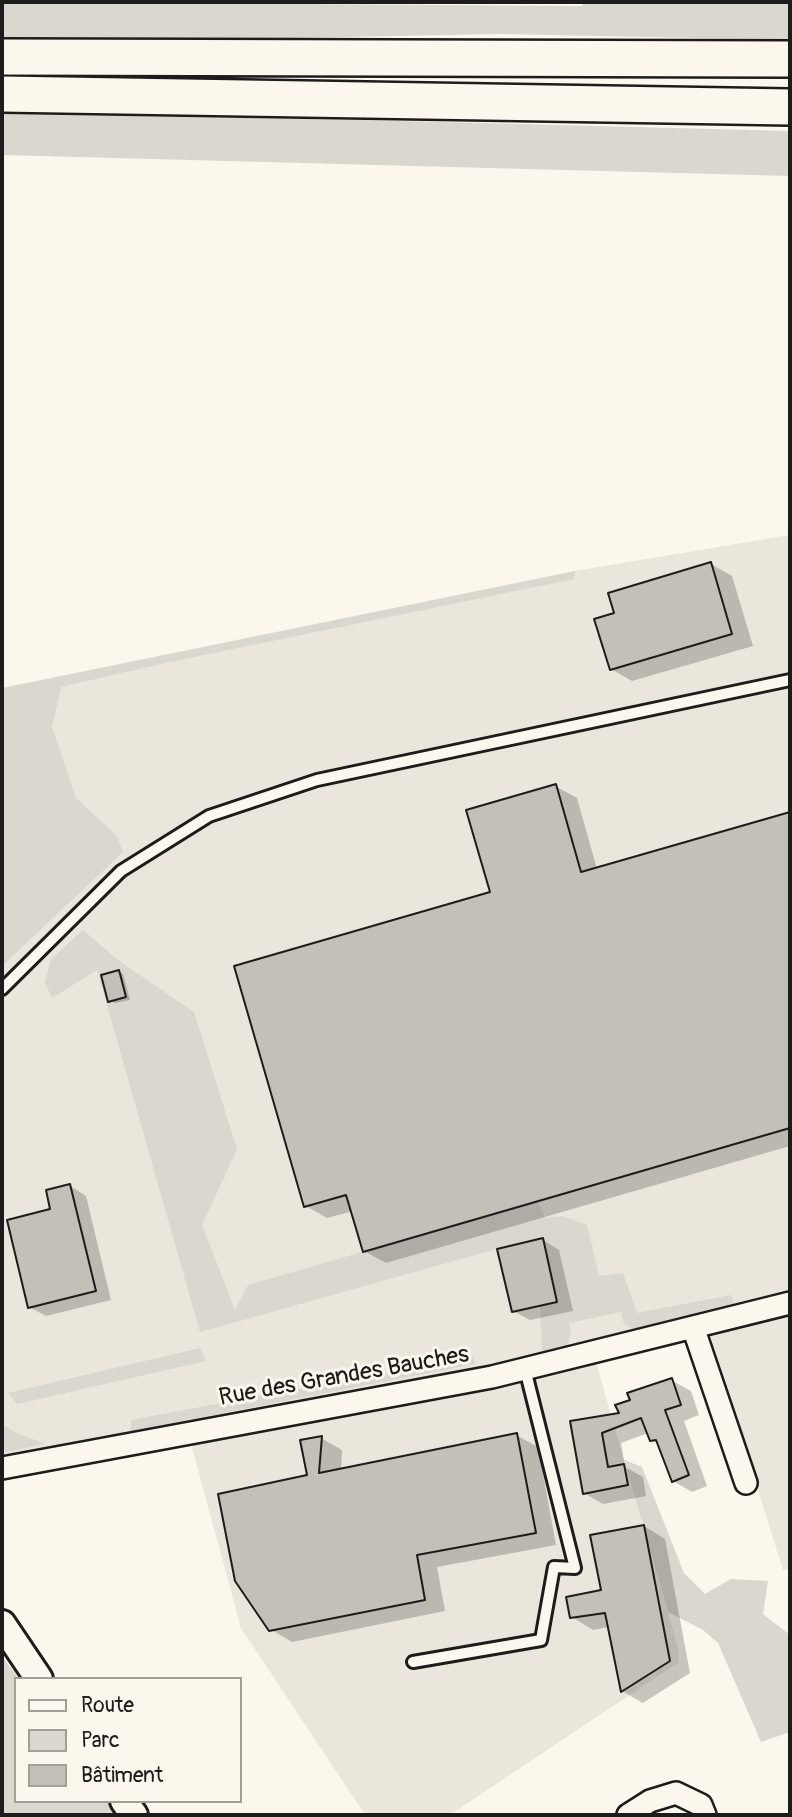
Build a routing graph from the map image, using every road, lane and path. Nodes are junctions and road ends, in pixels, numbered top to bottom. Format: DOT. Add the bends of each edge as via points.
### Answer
graph roads {
  1 [pos="2,57"];
  2 [pos="790,59"];
  3 [pos="2,94"];
  4 [pos="790,107"];
  5 [pos="790,680"];
  6 [pos="2,989"];
  7 [pos="790,1303"];
  8 [pos="693,1327"];
  9 [pos="525,1368"];
  10 [pos="2,1468"];
  11 [pos="746,1483"];
  12 [pos="2,1624"];
  13 [pos="413,1662"];
  14 [pos="38,1677"];
  15 [pos="628,1815"];
  16 [pos="705,1815"];
  1 -- 2 [label="highway"];
  3 -- 4 [label="highway"];
  5 -- 6 [label="lane" via="317,780 208,816 121,872"];
  7 -- 8 [label="street, Rue des Grandes Bauches"];
  8 -- 9 [label="street, Rue des Grandes Bauches"];
  8 -- 11 [label="street"];
  9 -- 10 [label="street, Rue des Grandes Bauches"];
  9 -- 13 [label="lane" via="575,1568 554,1567 541,1640"];
  12 -- 14 [label="street"];
  15 -- 16 [label="street" via="650,1801 676,1793 701,1805"];
}
